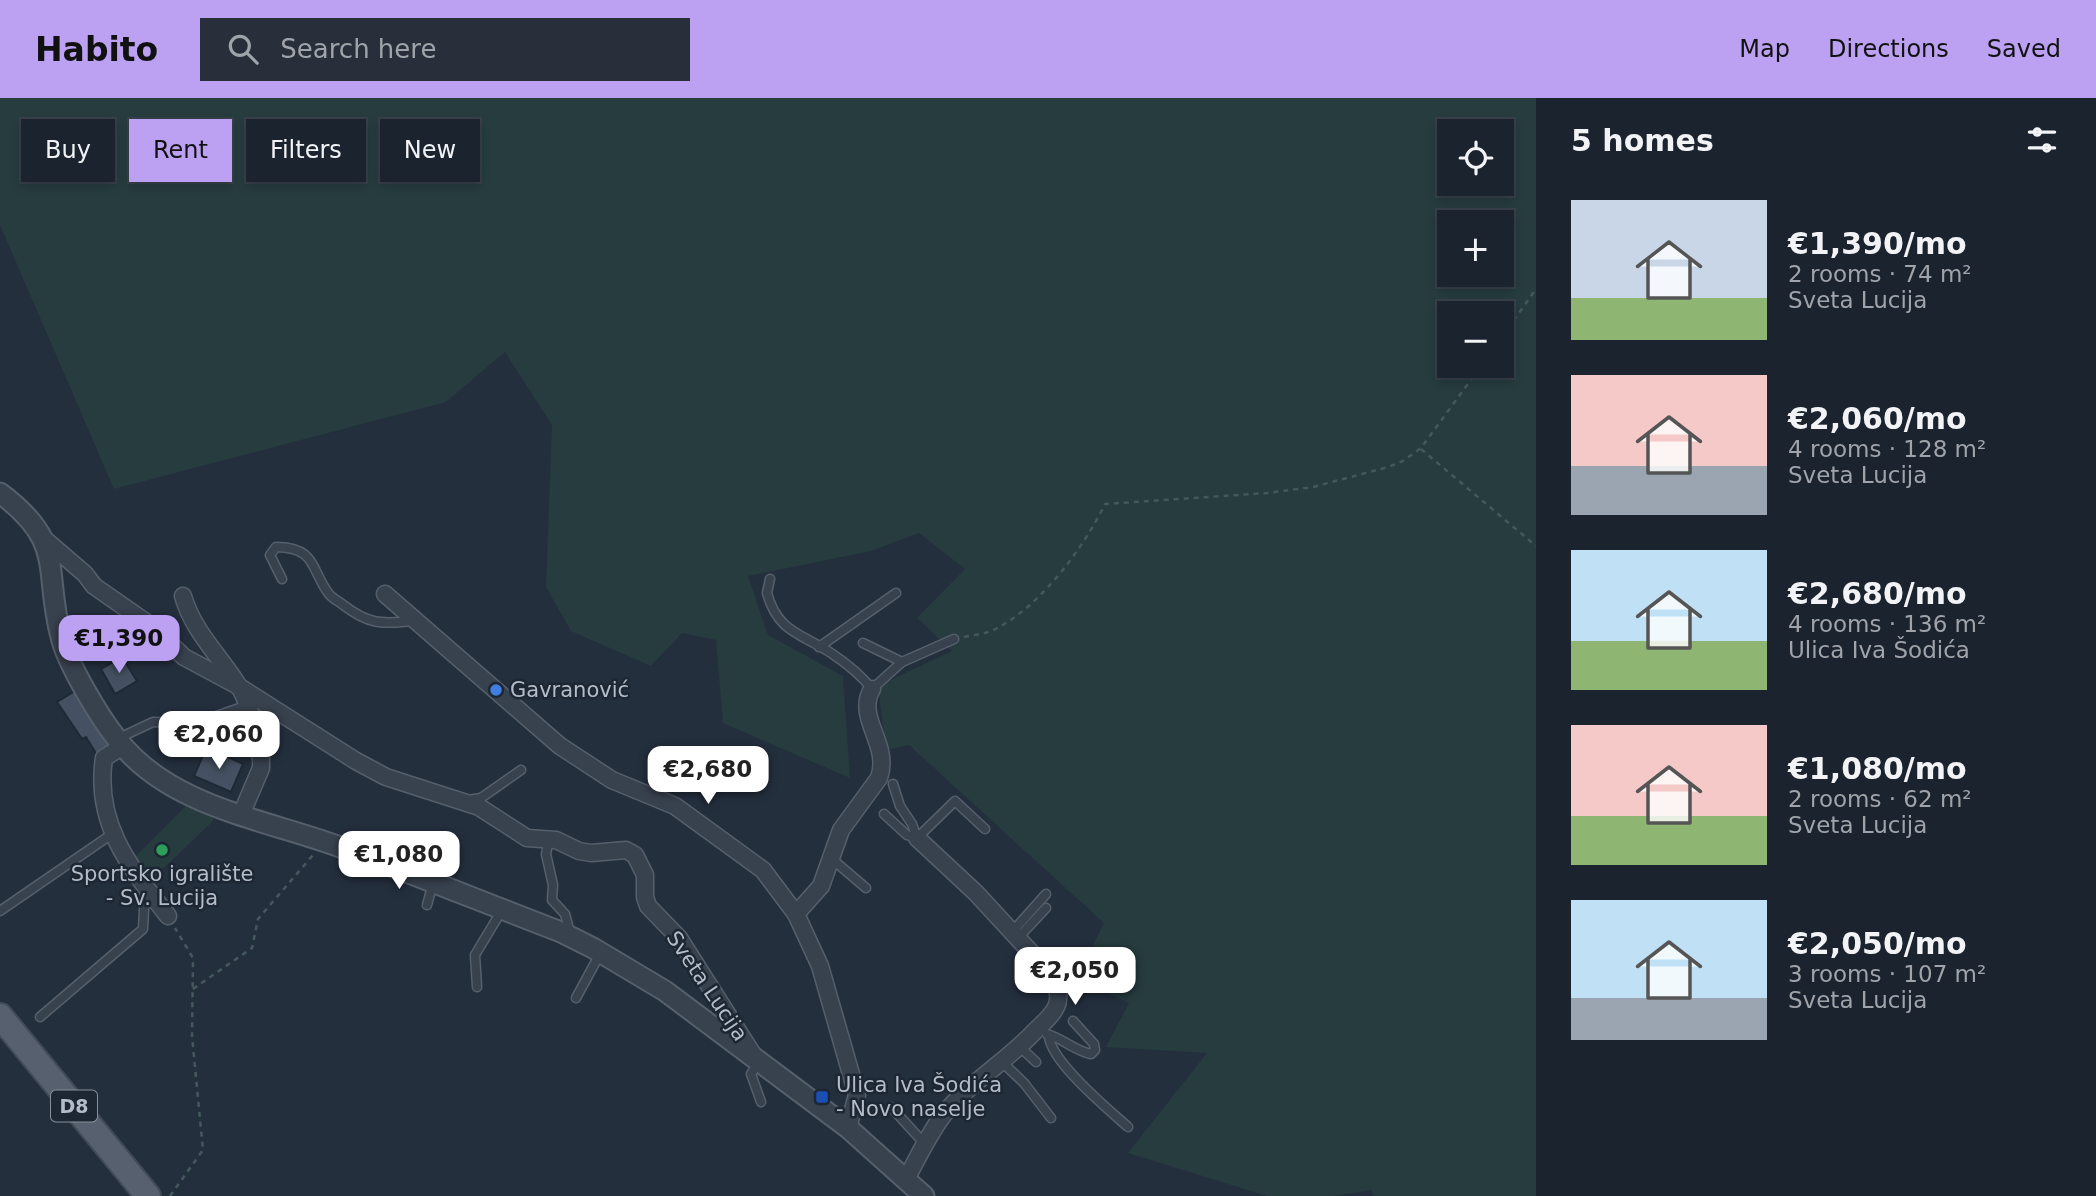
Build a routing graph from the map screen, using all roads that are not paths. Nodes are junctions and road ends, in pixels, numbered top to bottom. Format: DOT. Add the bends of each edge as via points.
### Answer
graph roads {
  1 [pos="0,493"];
  2 [pos="42,537"];
  3 [pos="282,579"];
  4 [pos="770,579"];
  5 [pos="896,593"];
  6 [pos="385,594"];
  7 [pos="183,596"];
  8 [pos="414,621"];
  9 [pos="954,639"];
  10 [pos="863,643"];
  11 [pos="818,647"];
  12 [pos="902,662"];
  13 [pos="238,686"];
  14 [pos="872,689"];
  15 [pos="248,705"];
  16 [pos="120,743"];
  17 [pos="521,770"];
  18 [pos="893,784"];
  19 [pos="465,801"];
  20 [pos="884,814"];
  21 [pos="241,815"];
  22 [pos="985,829"];
  23 [pos="112,834"];
  24 [pos="917,838"];
  25 [pos="549,839"];
  26 [pos="832,859"];
  27 [pos="433,883"];
  28 [pos="145,886"];
  29 [pos="866,888"];
  30 [pos="1046,894"];
  31 [pos="427,905"];
  32 [pos="1046,908"];
  33 [pos="502,909"];
  34 [pos="0,911"];
  35 [pos="796,914"];
  36 [pos="168,916"];
  37 [pos="1015,935"];
  38 [pos="570,937"];
  39 [pos="601,952"];
  40 [pos="477,987"];
  41 [pos="576,998"];
  42 [pos="0,1016"];
  43 [pos="40,1017"];
  44 [pos="1073,1021"];
  45 [pos="1044,1032"];
  46 [pos="1020,1047"];
  47 [pos="1002,1062"];
  48 [pos="1036,1062"];
  49 [pos="758,1063"];
  50 [pos="761,1102"];
  51 [pos="891,1107"];
  52 [pos="1051,1118"];
  53 [pos="1128,1127"];
  54 [pos="848,1128"];
  55 [pos="926,1145"];
  56 [pos="906,1179"];
  57 [pos="148,1196"];
  58 [pos="924,1196"];
  1 -- 2 [label="street, Sveta Lucija" via="33,521"];
  2 -- 13 [label="street, Sveta Lucija" via="94,586 150,625 184,657"];
  2 -- 16 [label="street, Sveta Lucija" via="50,555 67,657"];
  3 -- 8 [label="lane" via="270,555 276,547 313,560 329,594 362,620"];
  4 -- 11 [label="lane" via="766,593 780,621"];
  5 -- 11 [label="lane"];
  6 -- 8 [label="street"];
  7 -- 13 [label="street, Sveta Lucija" via="200,635"];
  8 -- 35 [label="street" via="560,746 612,780 675,806 748,856"];
  9 -- 12 [label="lane"];
  10 -- 12 [label="lane"];
  11 -- 14 [label="lane"];
  12 -- 14 [label="lane"];
  13 -- 15 [label="street, Sveta Lucija"];
  13 -- 19 [label="street, Sveta Lucija" via="386,778"];
  14 -- 26 [label="street" via="865,710 879,740 882,769 841,830"];
  15 -- 16 [label="lane" via="197,723 153,722"];
  15 -- 21 [label="street, Sveta Lucija" via="261,768"];
  16 -- 21 [label="street, Sveta Lucija" via="153,775"];
  16 -- 23 [label="street" via="104,758 101,774"];
  17 -- 19 [label="lane" via="481,798"];
  18 -- 24 [label="lane"];
  19 -- 25 [label="street, Sveta Lucija" via="527,838"];
  20 -- 24 [label="lane"];
  21 -- 27 [label="street, Sveta Lucija"];
  22 -- 24 [label="lane" via="955,801"];
  23 -- 28 [label="street"];
  23 -- 34 [label="lane"];
  24 -- 37 [label="street"];
  25 -- 38 [label="lane" via="546,854 552,900 565,914"];
  25 -- 49 [label="street, Sveta Lucija" via="591,853 626,850 635,855 645,875 648,906 679,938"];
  26 -- 29 [label="lane"];
  26 -- 35 [label="street" via="821,886"];
  27 -- 31 [label="lane"];
  27 -- 33 [label="street, Sveta Lucija"];
  28 -- 36 [label="street"];
  28 -- 43 [label="lane" via="143,929"];
  30 -- 37 [label="lane"];
  32 -- 37 [label="lane"];
  33 -- 38 [label="street, Sveta Lucija"];
  33 -- 40 [label="lane" via="475,955"];
  35 -- 54 [label="street" via="820,966 857,1096"];
  37 -- 45 [label="street" via="1056,984 1057,1006"];
  38 -- 39 [label="street, Sveta Lucija"];
  39 -- 41 [label="lane"];
  39 -- 49 [label="street, Sveta Lucija" via="665,991"];
  42 -- 57 [label="main road, D8"];
  44 -- 45 [label="lane" via="1094,1044 1091,1054"];
  45 -- 46 [label="street"];
  45 -- 53 [label="lane" via="1087,1090"];
  46 -- 47 [label="street"];
  46 -- 48 [label="lane"];
  47 -- 52 [label="lane"];
  47 -- 55 [label="street" via="964,1093"];
  49 -- 50 [label="lane" via="751,1074"];
  49 -- 54 [label="street, Sveta Lucija"];
  51 -- 55 [label="lane"];
  54 -- 56 [label="street, Sveta Lucija"];
  55 -- 56 [label="street"];
  56 -- 58 [label="street, Sveta Lucija"];
}
